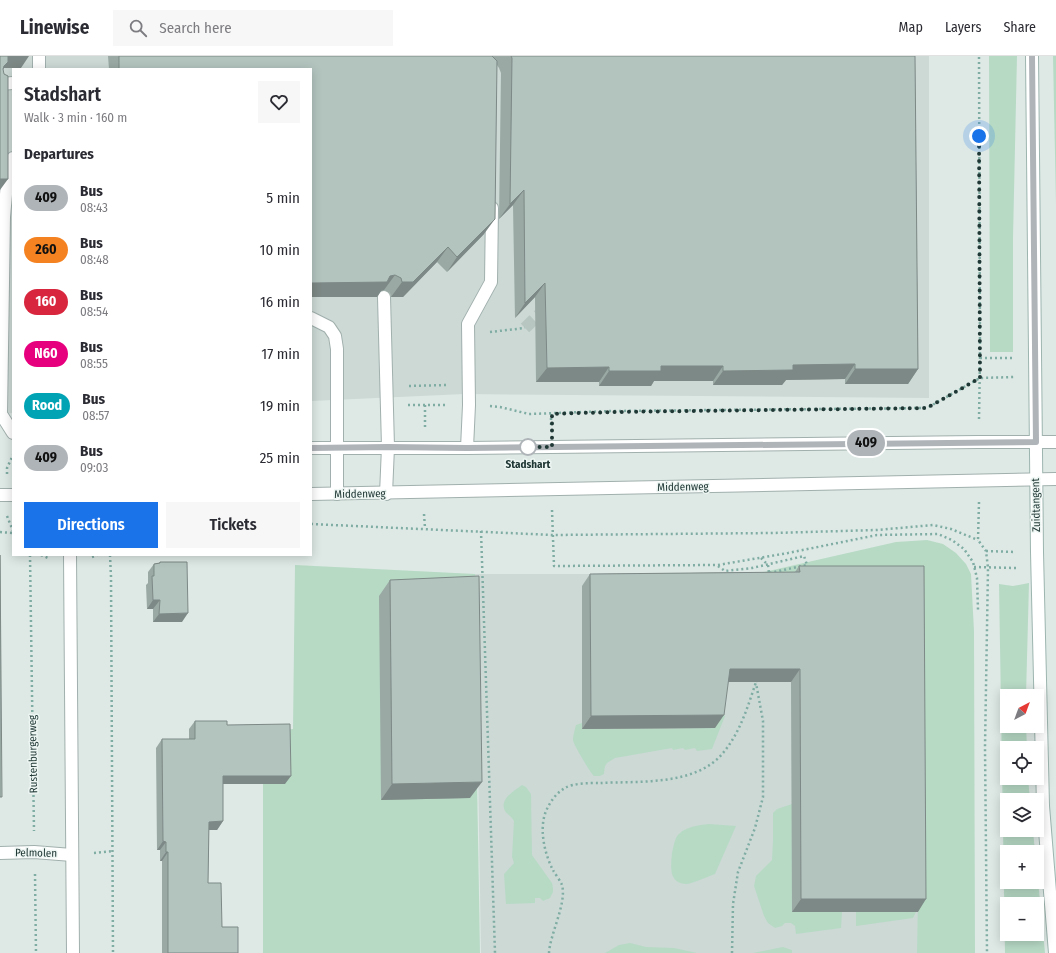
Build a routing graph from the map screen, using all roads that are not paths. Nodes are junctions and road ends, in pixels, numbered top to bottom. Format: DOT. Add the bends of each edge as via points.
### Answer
graph roads {
  1 [pos="39,56"];
  2 [pos="1032,56"];
  3 [pos="39,68"];
  4 [pos="12,83"];
  5 [pos="0,84"];
  6 [pos="12,161"];
  7 [pos="492,200"];
  8 [pos="2,217"];
  9 [pos="384,297"];
  10 [pos="312,318"];
  11 [pos="12,431"];
  12 [pos="1036,442"];
  13 [pos="1056,442"];
  14 [pos="388,447"];
  15 [pos="312,448"];
  16 [pos="337,448"];
  17 [pos="467,448"];
  18 [pos="1056,479"];
  19 [pos="1036,480"];
  20 [pos="312,494"];
  21 [pos="337,494"];
  22 [pos="386,494"];
  23 [pos="0,495"];
  24 [pos="12,495"];
  25 [pos="70,556"];
  26 [pos="0,853"];
  27 [pos="72,855"];
  28 [pos="73,953"];
  29 [pos="1055,953"];
  1 -- 3 [label="street"];
  2 -- 12 [label="street, Zuidtangent"];
  4 -- 5 [label="street"];
  6 -- 8 [label="street"];
  7 -- 17 [label="street" via="491,282 468,324"];
  8 -- 11 [label="street" via="1,414"];
  9 -- 14 [label="street"];
  10 -- 16 [label="street" via="329,327 335,336"];
  12 -- 13 [label="street"];
  12 -- 17 [label="street"];
  12 -- 19 [label="street, Zuidtangent"];
  14 -- 16 [label="street"];
  14 -- 17 [label="street"];
  14 -- 22 [label="street"];
  15 -- 16 [label="street"];
  16 -- 21 [label="street"];
  18 -- 19 [label="street, Middenweg"];
  19 -- 22 [label="street, Middenweg"];
  19 -- 29 [label="street, Zuidtangent" via="1043,806"];
  20 -- 21 [label="street, Middenweg"];
  21 -- 22 [label="street, Middenweg"];
  23 -- 24 [label="street"];
  25 -- 27 [label="street"];
  26 -- 27 [label="street, Pelmolen"];
  27 -- 28 [label="street"];
}
